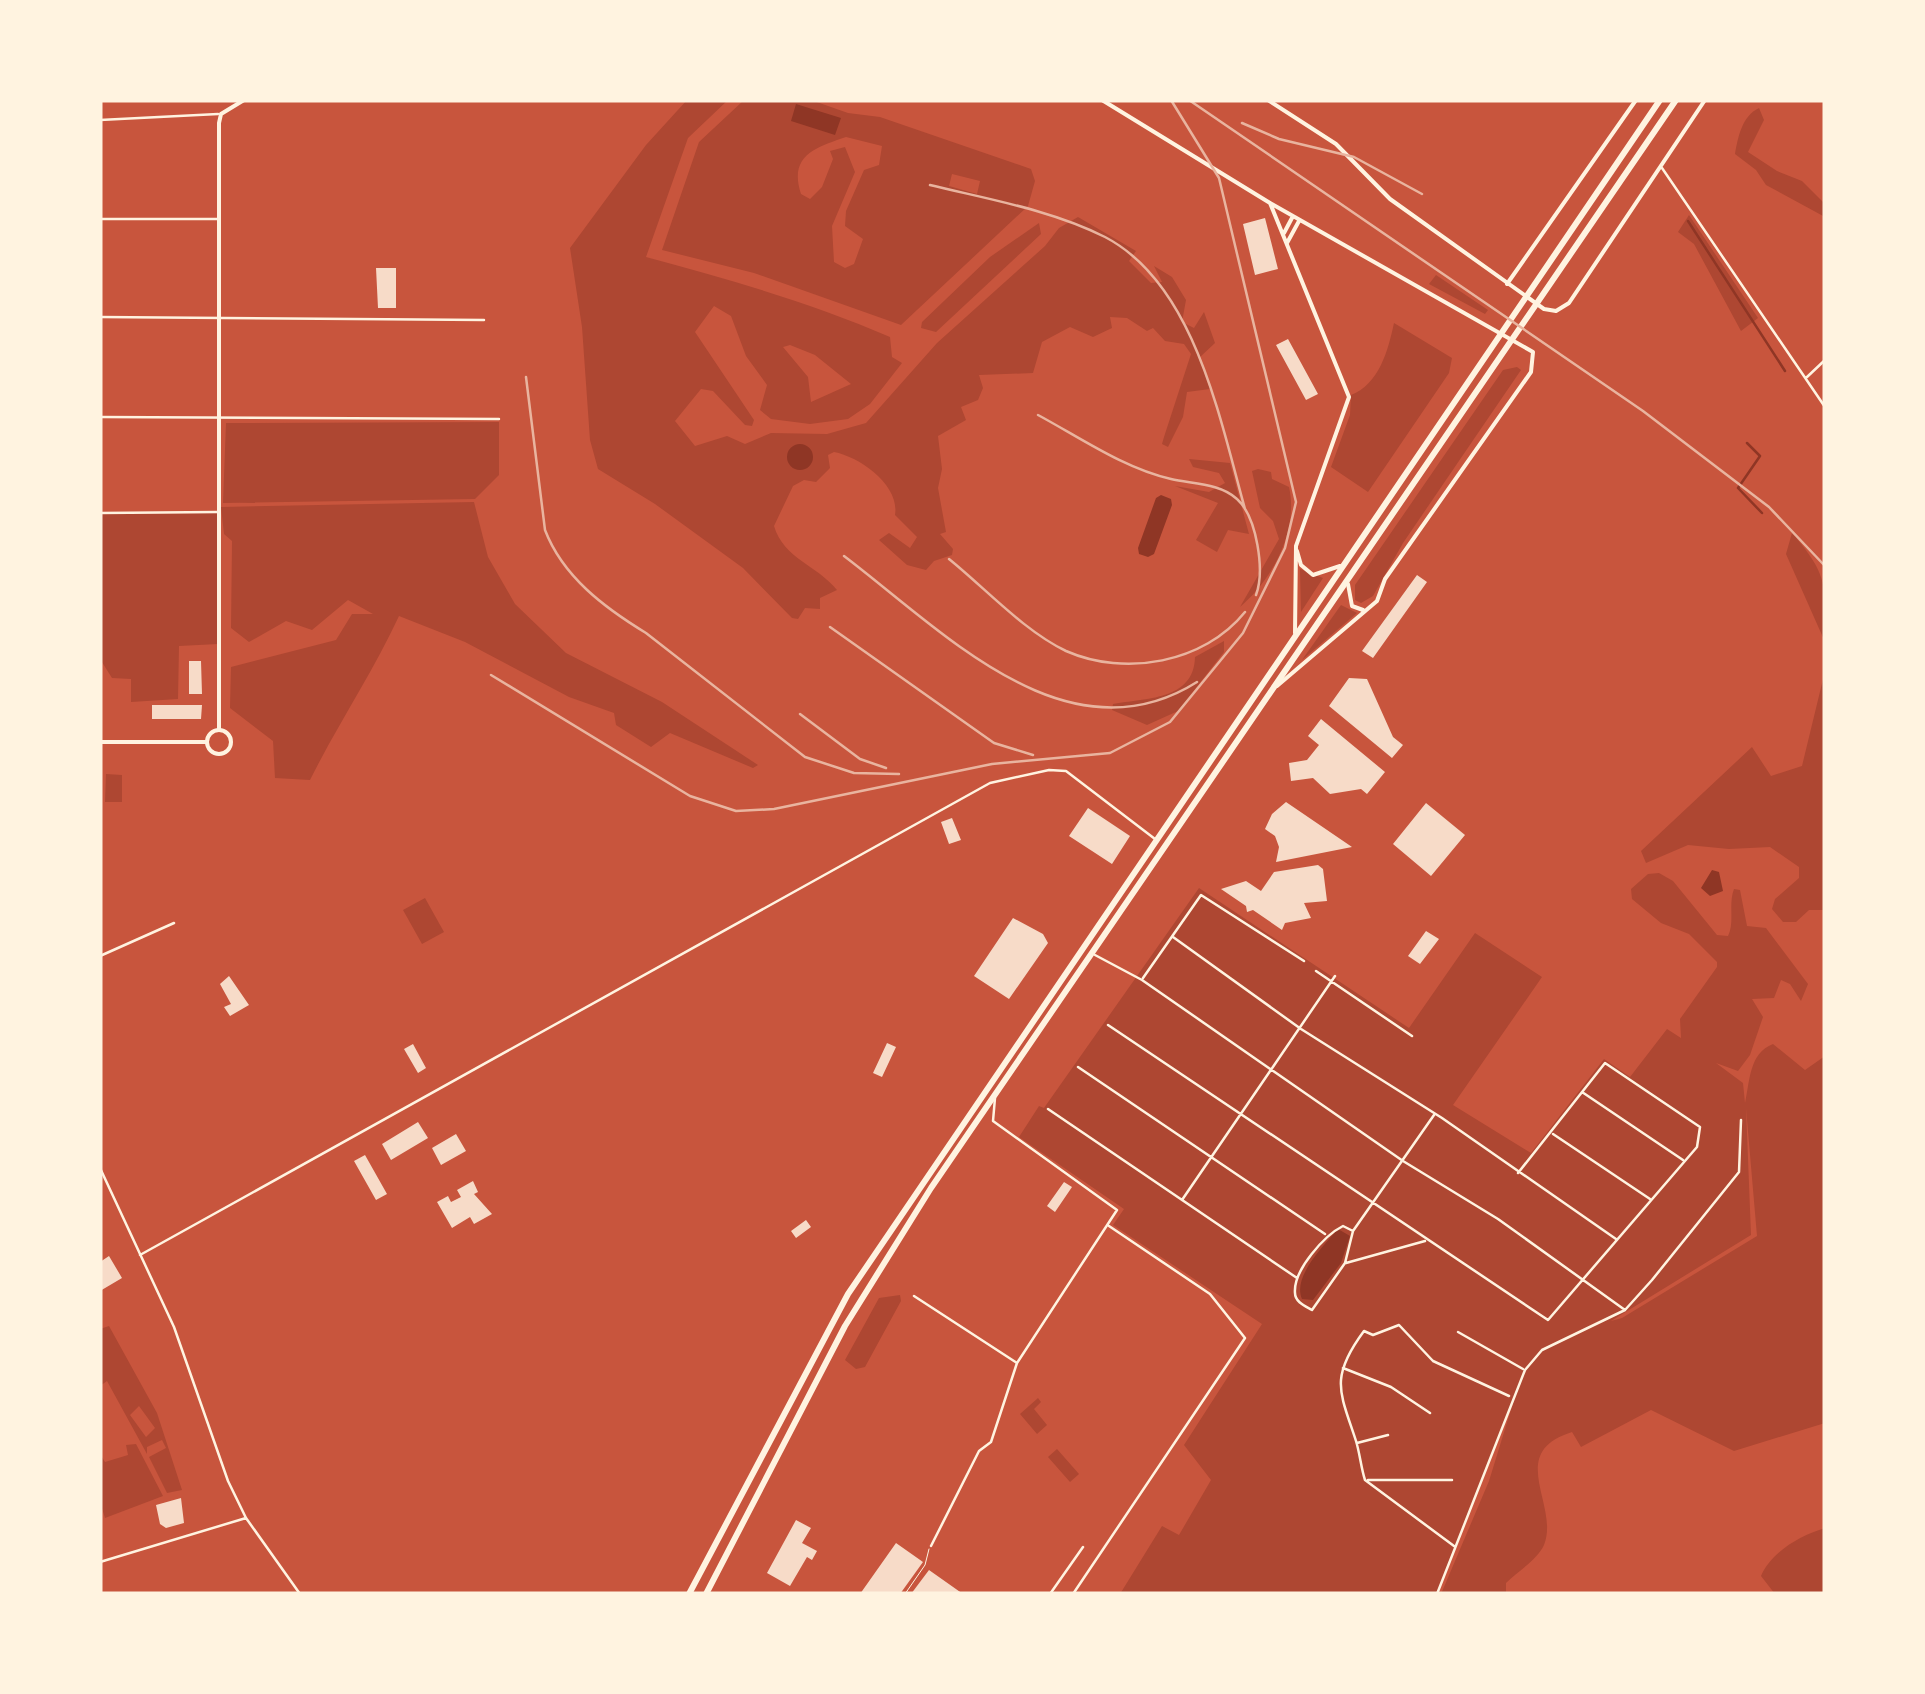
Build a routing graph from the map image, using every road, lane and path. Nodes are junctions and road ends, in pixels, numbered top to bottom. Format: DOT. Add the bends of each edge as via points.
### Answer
graph roads {
  1 [pos="244,100"];
  2 [pos="1102,100"];
  3 [pos="1268,100"];
  4 [pos="1636,100"];
  5 [pos="1660,100"];
  6 [pos="1676,100"];
  7 [pos="1705,100"];
  8 [pos="222,114"];
  9 [pos="100,120"];
  10 [pos="1661,167"];
  11 [pos="1270,203"];
  12 [pos="1293,216"];
  13 [pos="100,219"];
  14 [pos="220,219"];
  15 [pos="1300,220"];
  16 [pos="1284,233"];
  17 [pos="1288,243"];
  18 [pos="1507,284"];
  19 [pos="100,317"];
  20 [pos="220,318"];
  21 [pos="484,320"];
  22 [pos="1825,360"];
  23 [pos="1806,378"];
  24 [pos="1825,407"];
  25 [pos="100,416"];
  26 [pos="220,418"];
  27 [pos="498,419"];
  28 [pos="220,512"];
  29 [pos="100,513"];
  30 [pos="1296,546"];
  31 [pos="1344,564"];
  32 [pos="1350,578"];
  33 [pos="1363,610"];
  34 [pos="1294,638"];
  35 [pos="1274,689"];
  36 [pos="219,729"];
  37 [pos="100,742"];
  38 [pos="206,742"];
  39 [pos="1156,840"];
  40 [pos="174,923"];
  41 [pos="1173,938"];
  42 [pos="1092,953"];
  43 [pos="100,956"];
  44 [pos="1304,961"];
  45 [pos="1316,972"];
  46 [pos="1334,976"];
  47 [pos="1142,980"];
  48 [pos="1331,981"];
  49 [pos="1108,1025"];
  50 [pos="1301,1029"];
  51 [pos="1412,1036"];
  52 [pos="1078,1067"];
  53 [pos="1271,1072"];
  54 [pos="1582,1092"];
  55 [pos="995,1097"];
  56 [pos="1048,1109"];
  57 [pos="1435,1114"];
  58 [pos="1241,1116"];
  59 [pos="1741,1120"];
  60 [pos="1550,1132"];
  61 [pos="1211,1158"];
  62 [pos="1403,1161"];
  63 [pos="1685,1161"];
  64 [pos="100,1168"];
  65 [pos="1518,1173"];
  66 [pos="106,1182"];
  67 [pos="100,1184"];
  68 [pos="1651,1200"];
  69 [pos="1181,1202"];
  70 [pos="1374,1204"];
  71 [pos="1109,1226"];
  72 [pos="1353,1231"];
  73 [pos="1327,1234"];
  74 [pos="1428,1240"];
  75 [pos="1617,1240"];
  76 [pos="140,1256"];
  77 [pos="1344,1263"];
  78 [pos="1298,1278"];
  79 [pos="1583,1280"];
  80 [pos="914,1296"];
  81 [pos="1626,1310"];
  82 [pos="1458,1332"];
  83 [pos="1016,1363"];
  84 [pos="1342,1367"];
  85 [pos="1524,1370"];
  86 [pos="1511,1396"];
  87 [pos="1430,1413"];
  88 [pos="1388,1434"];
  89 [pos="1357,1443"];
  90 [pos="1364,1480"];
  91 [pos="1452,1480"];
  92 [pos="246,1518"];
  93 [pos="931,1546"];
  94 [pos="1084,1547"];
  95 [pos="1456,1548"];
  96 [pos="100,1562"];
  97 [pos="300,1594"];
  98 [pos="689,1594"];
  99 [pos="706,1594"];
  100 [pos="905,1594"];
  101 [pos="1050,1594"];
  102 [pos="1073,1594"];
  103 [pos="1436,1594"];
  1 -- 8 [label="street"];
  2 -- 11 [label="street"];
  3 -- 18 [label="street" via="1336,144 1390,199"];
  4 -- 18 [label="street"];
  5 -- 31 [label="highway"];
  6 -- 32 [label="highway"];
  7 -- 10 [label="street"];
  8 -- 9 [label="street"];
  8 -- 14 [label="street"];
  10 -- 18 [label="street" via="1564,308 1544,310"];
  10 -- 23 [label="street"];
  11 -- 12 [label="street"];
  11 -- 16 [label="street"];
  12 -- 15 [label="street"];
  12 -- 16 [label="street"];
  13 -- 14 [label="street"];
  14 -- 20 [label="street"];
  15 -- 17 [label="street"];
  15 -- 33 [label="street" via="1533,352 1531,372 1385,580 1377,602"];
  16 -- 17 [label="street"];
  17 -- 30 [label="street" via="1349,398"];
  19 -- 20 [label="street"];
  20 -- 21 [label="street"];
  20 -- 26 [label="street"];
  22 -- 23 [label="street"];
  23 -- 24 [label="street"];
  25 -- 26 [label="street"];
  26 -- 27 [label="street"];
  26 -- 28 [label="street"];
  28 -- 29 [label="street"];
  28 -- 36 [label="street"];
  30 -- 31 [label="street" via="1301,565 1313,575"];
  30 -- 34 [label="street"];
  31 -- 34 [label="highway"];
  32 -- 33 [label="street" via="1348,599"];
  32 -- 35 [label="highway"];
  33 -- 35 [label="street"];
  34 -- 39 [label="highway"];
  35 -- 42 [label="highway"];
  36 -- 38 [label="street"];
  36 -- 38 [label="street" via="231,739 228,750 212,752"];
  37 -- 38 [label="street"];
  39 -- 76 [label="street" via="1066,771 990,783"];
  39 -- 98 [label="highway" via="848,1294"];
  40 -- 43 [label="street"];
  41 -- 44 [label="street" via="1201,895"];
  41 -- 47 [label="street"];
  41 -- 50 [label="street"];
  42 -- 47 [label="street"];
  42 -- 55 [label="highway"];
  45 -- 48 [label="street"];
  46 -- 48 [label="street"];
  47 -- 53 [label="street"];
  48 -- 50 [label="street"];
  48 -- 51 [label="street"];
  49 -- 58 [label="street"];
  50 -- 53 [label="street"];
  50 -- 57 [label="street"];
  52 -- 61 [label="street"];
  53 -- 58 [label="street"];
  53 -- 62 [label="street"];
  54 -- 60 [label="street"];
  54 -- 63 [label="street"];
  54 -- 63 [label="street" via="1605,1063 1692,1117 1702,1138"];
  55 -- 71 [label="street" via="992,1122 1117,1210"];
  55 -- 99 [label="highway" via="848,1321"];
  56 -- 69 [label="street"];
  57 -- 62 [label="street"];
  57 -- 65 [label="street"];
  58 -- 61 [label="street"];
  58 -- 70 [label="street"];
  59 -- 81 [label="street" via="1739,1172"];
  60 -- 65 [label="street"];
  60 -- 68 [label="street"];
  61 -- 69 [label="street"];
  61 -- 73 [label="street"];
  62 -- 70 [label="street"];
  62 -- 79 [label="street"];
  63 -- 68 [label="street"];
  64 -- 66 [label="street"];
  65 -- 75 [label="street"];
  66 -- 67 [label="street"];
  66 -- 76 [label="street"];
  68 -- 75 [label="street"];
  69 -- 78 [label="street"];
  70 -- 72 [label="street"];
  70 -- 74 [label="street"];
  71 -- 83 [label="street"];
  71 -- 102 [label="street" via="1210,1294 1246,1338"];
  72 -- 73 [label="street" via="1343,1226"];
  72 -- 77 [label="street"];
  73 -- 78 [label="street"];
  74 -- 77 [label="street"];
  74 -- 79 [label="street" via="1548,1320"];
  75 -- 79 [label="street"];
  76 -- 92 [label="street"];
  77 -- 78 [label="street" via="1312,1310 1294,1293"];
  79 -- 81 [label="street"];
  80 -- 83 [label="street"];
  81 -- 85 [label="street" via="1542,1350"];
  82 -- 85 [label="street"];
  83 -- 93 [label="street" via="991,1442 980,1451"];
  84 -- 86 [label="street" via="1364,1332 1399,1325 1433,1360"];
  84 -- 87 [label="street"];
  84 -- 89 [label="street" via="1339,1397"];
  85 -- 86 [label="street"];
  86 -- 95 [label="street"];
  88 -- 89 [label="street"];
  89 -- 90 [label="street"];
  90 -- 91 [label="street"];
  90 -- 95 [label="street"];
  92 -- 96 [label="street"];
  92 -- 97 [label="street"];
  93 -- 100 [label="lane"];
  94 -- 101 [label="street"];
  95 -- 103 [label="street"];
}
